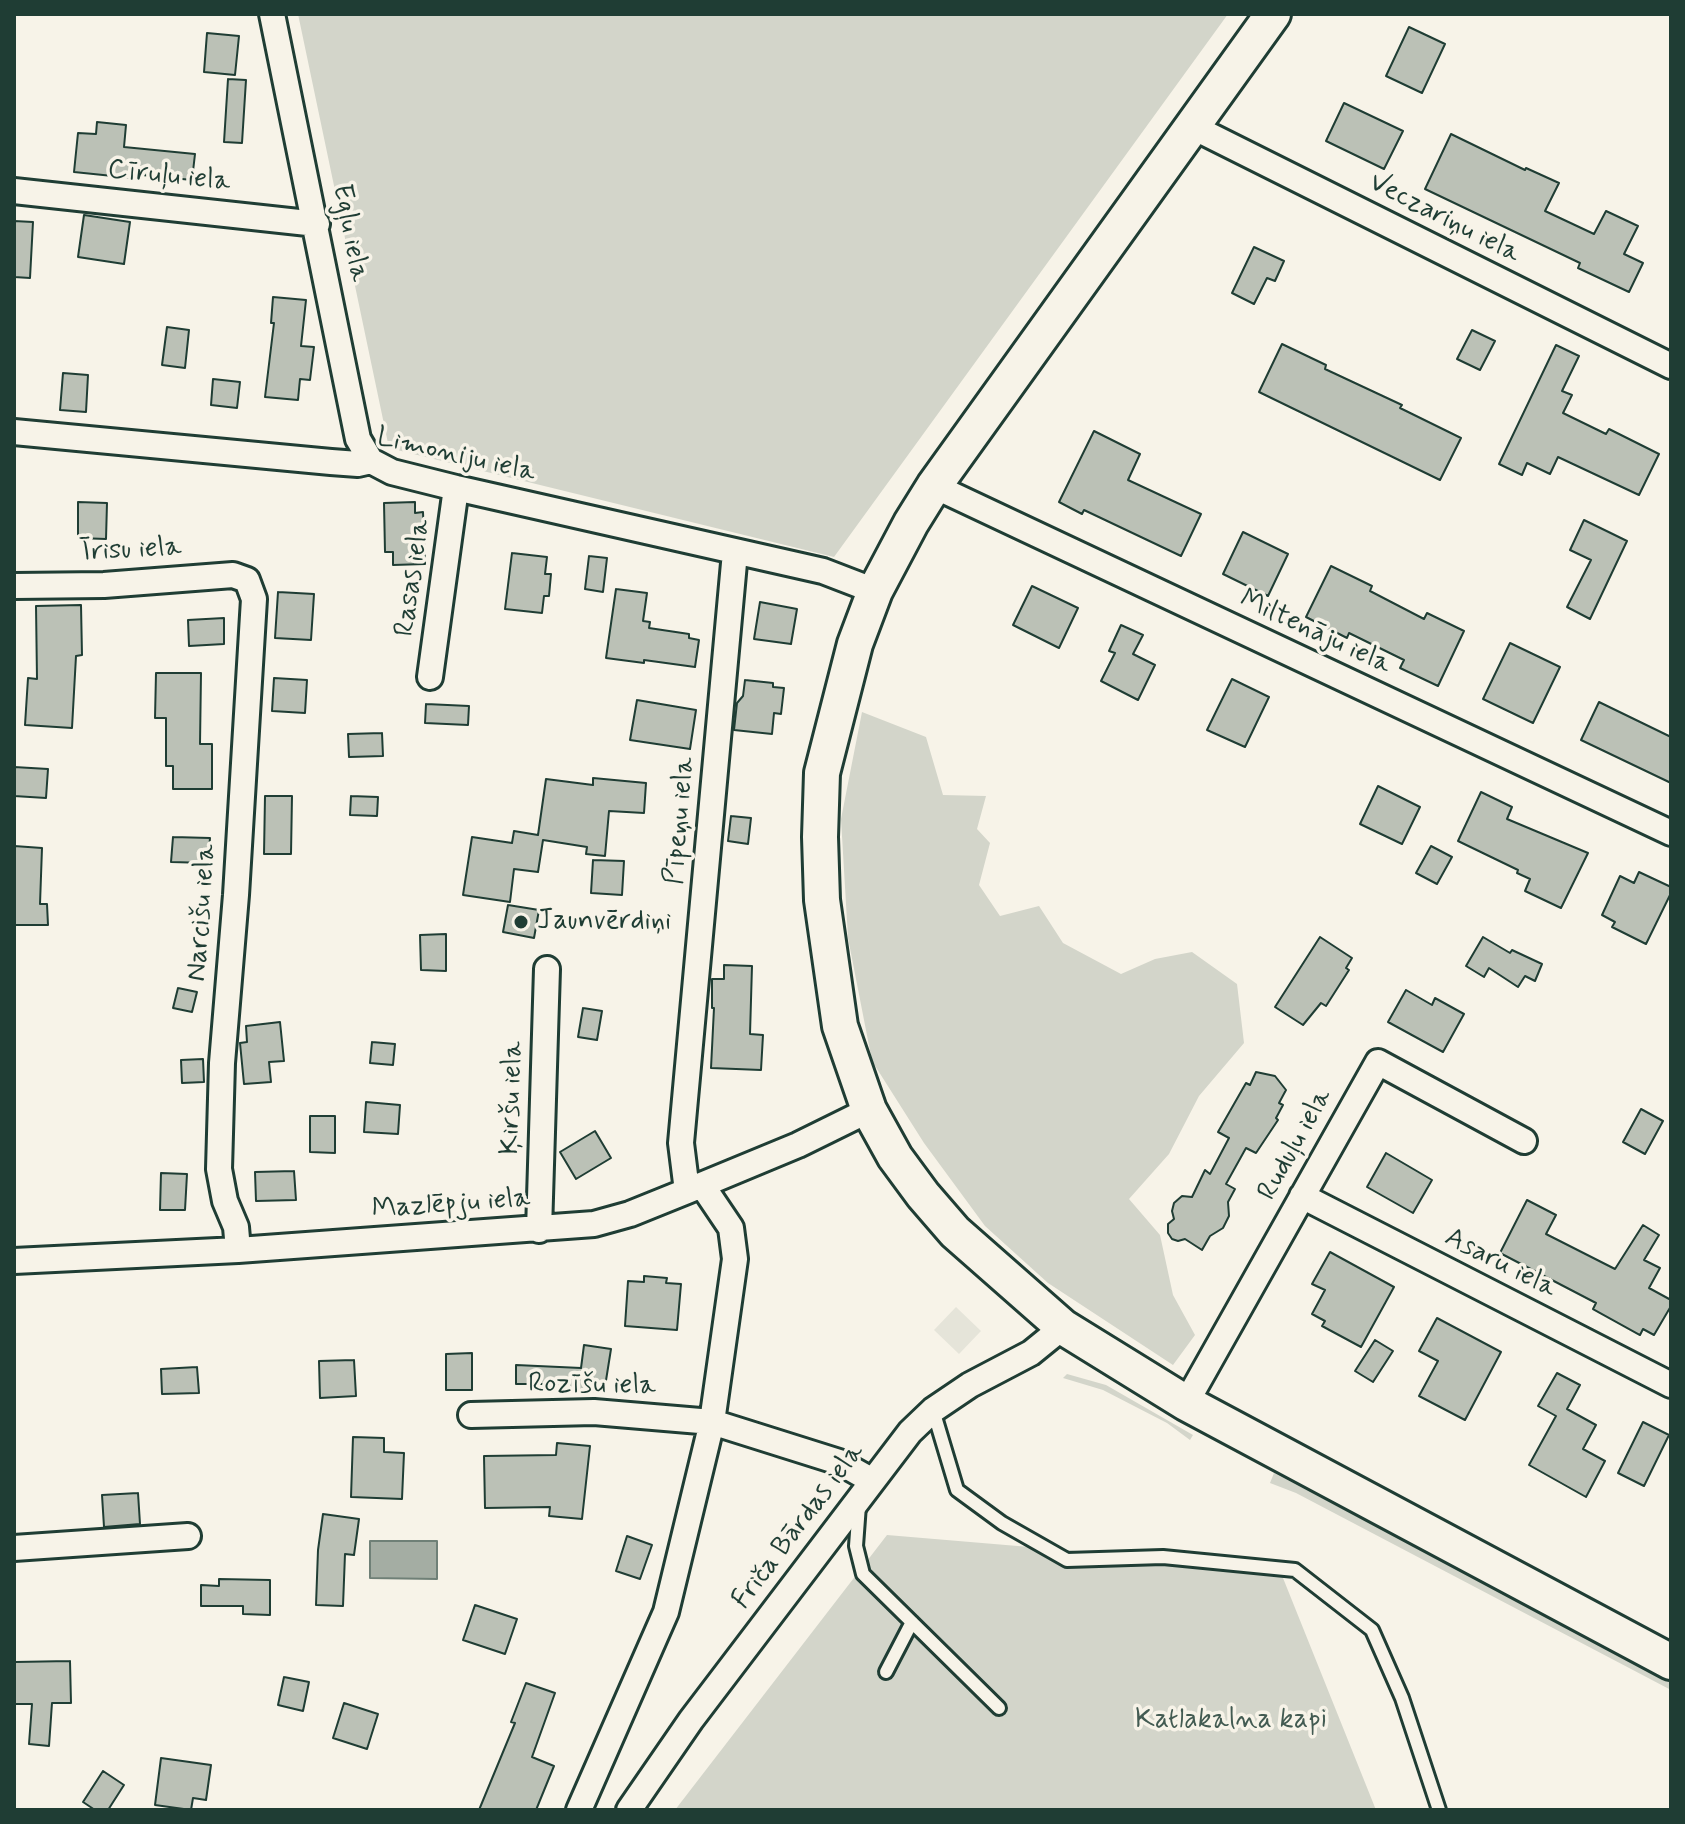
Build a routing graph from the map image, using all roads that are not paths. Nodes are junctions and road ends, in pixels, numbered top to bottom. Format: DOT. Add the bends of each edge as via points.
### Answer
graph roads {
  1 [pos="272,14"];
  2 [pos="1273,14"];
  3 [pos="1191,126"];
  4 [pos="14,191"];
  5 [pos="317,224"];
  6 [pos="1671,366"];
  7 [pos="14,432"];
  8 [pos="371,461"];
  9 [pos="934,486"];
  10 [pos="456,488"];
  11 [pos="735,552"];
  12 [pos="247,580"];
  13 [pos="14,586"];
  14 [pos="875,591"];
  15 [pos="430,677"];
  16 [pos="1671,833"];
  17 [pos="547,969"];
  18 [pos="869,1110"];
  19 [pos="1524,1141"];
  20 [pos="694,1188"];
  21 [pos="1302,1196"];
  22 [pos="539,1230"];
  23 [pos="238,1250"];
  24 [pos="14,1261"];
  25 [pos="1063,1327"];
  26 [pos="1671,1385"];
  27 [pos="1186,1403"];
  28 [pos="933,1410"];
  29 [pos="471,1415"];
  30 [pos="712,1422"];
  31 [pos="865,1488"];
  32 [pos="188,1536"];
  33 [pos="14,1548"];
  34 [pos="912,1622"];
  35 [pos="1671,1662"];
  36 [pos="886,1672"];
  37 [pos="999,1708"];
  38 [pos="579,1810"];
  39 [pos="629,1810"];
  40 [pos="1439,1810"];
  1 -- 5 [label="street, Egļu iela"];
  2 -- 3 [label="main road"];
  3 -- 6 [label="street, Veczariņu iela"];
  3 -- 9 [label="main road"];
  4 -- 5 [label="street, Cīruļu iela"];
  5 -- 8 [label="street, Egļu iela" via="358,439"];
  7 -- 8 [label="street, Limoniju iela" via="331,462"];
  8 -- 10 [label="street, Limoniju iela" via="392,472"];
  9 -- 14 [label="main road"];
  9 -- 16 [label="street, Miltenāju iela"];
  10 -- 11 [label="street, Limoniju iela"];
  10 -- 15 [label="street, Rasas iela"];
  11 -- 14 [label="street, Limoniju iela" via="823,571"];
  11 -- 20 [label="street, Pīpeņu iela" via="681,1143"];
  12 -- 13 [label="street, Īrisu iela" via="233,575"];
  12 -- 23 [label="street, Narcišu iela" via="254,599 219,1169"];
  14 -- 18 [label="main road" via="833,720 822,773 820,837 822,900 840,1026"];
  17 -- 22 [label="street, Ķiršu iela"];
  18 -- 20 [label="street, Mazlēpju iela"];
  18 -- 25 [label="main road" via="895,1157 939,1214"];
  19 -- 21 [label="street, Ruduļu iela" via="1378,1062"];
  20 -- 22 [label="street, Mazlēpju iela" via="594,1224"];
  20 -- 30 [label="street" via="731,1228 735,1259"];
  21 -- 26 [label="street, Asaru iela"];
  21 -- 27 [label="street, Ruduļu iela"];
  22 -- 23 [label="street, Mazlēpju iela"];
  23 -- 24 [label="street, Mazlēpju iela"];
  25 -- 27 [label="main road"];
  25 -- 28 [label="street, Friča Bārdas iela" via="1031,1353"];
  27 -- 35 [label="main road"];
  28 -- 31 [label="street, Friča Bārdas iela"];
  28 -- 40 [label="lane" via="957,1490 1067,1560 1163,1557 1295,1570 1372,1630 1402,1698"];
  29 -- 30 [label="street, Rozīšu iela" via="594,1412"];
  30 -- 31 [label="street, Rozīšu iela" via="839,1462"];
  30 -- 38 [label="street" via="666,1612"];
  31 -- 34 [label="lane" via="856,1546 863,1574"];
  31 -- 39 [label="street, Friča Bārdas iela"];
  32 -- 33 [label="street"];
  34 -- 36 [label="lane"];
  34 -- 37 [label="lane"];
}
